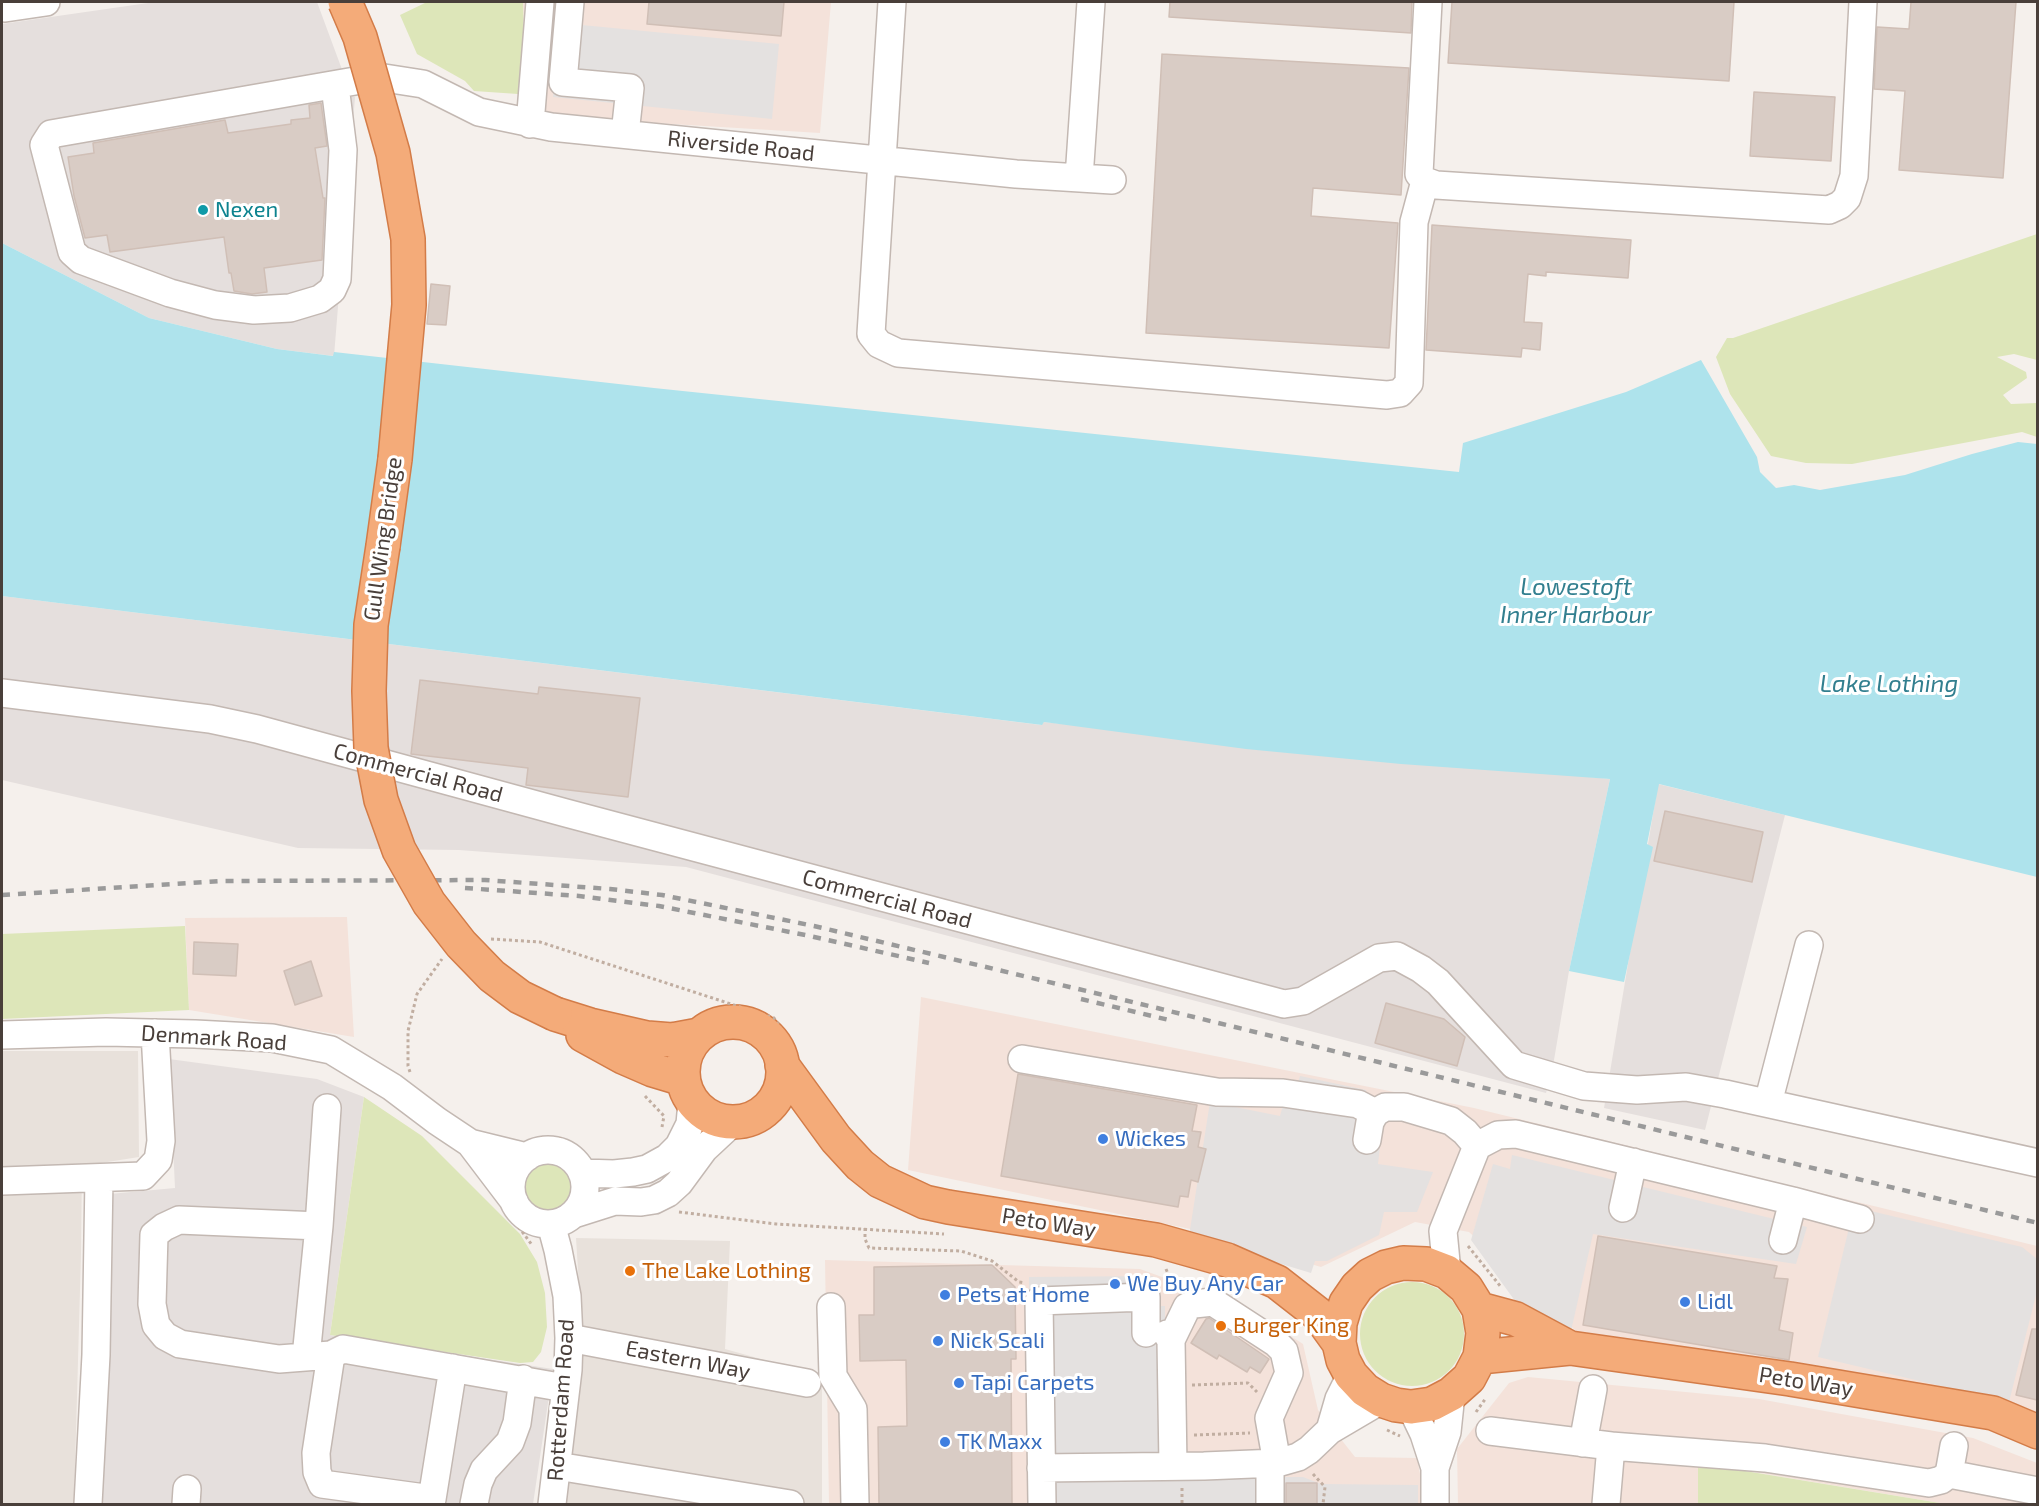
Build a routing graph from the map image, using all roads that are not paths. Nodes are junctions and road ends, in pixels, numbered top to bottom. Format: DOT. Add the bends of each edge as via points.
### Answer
graph roads {
  1 [pos="46,2"];
  2 [pos="345,2"];
  3 [pos="540,2"];
  4 [pos="570,2"];
  5 [pos="892,2"];
  6 [pos="1091,2"];
  7 [pos="1428,2"];
  8 [pos="1863,2"];
  9 [pos="5,8"];
  10 [pos="335,86"];
  11 [pos="530,123"];
  12 [pos="625,134"];
  13 [pos="882,162"];
  14 [pos="1079,178"];
  15 [pos="1112,180"];
  16 [pos="1425,181"];
  17 [pos="2,693"];
  18 [pos="1809,945"];
  19 [pos="555,1014"];
  20 [pos="155,1033"];
  21 [pos="2,1035"];
  22 [pos="699,1035"];
  23 [pos="1022,1059"];
  24 [pos="782,1065"];
  25 [pos="687,1090"];
  26 [pos="1768,1103"];
  27 [pos="327,1108"];
  28 [pos="1375,1113"];
  29 [pos="746,1119"];
  30 [pos="836,1139"];
  31 [pos="1367,1140"];
  32 [pos="470,1143"];
  33 [pos="1477,1146"];
  34 [pos="527,1157"];
  35 [pos="1633,1162"];
  36 [pos="2037,1163"];
  37 [pos="582,1173"];
  38 [pos="99,1178"];
  39 [pos="2,1181"];
  40 [pos="1793,1201"];
  41 [pos="511,1208"];
  42 [pos="1623,1208"];
  43 [pos="562,1219"];
  44 [pos="1860,1219"];
  45 [pos="319,1226"];
  46 [pos="1443,1230"];
  47 [pos="1783,1240"];
  48 [pos="1403,1263"];
  49 [pos="1447,1272"];
  50 [pos="1277,1282"];
  51 [pos="1357,1287"];
  52 [pos="831,1307"];
  53 [pos="1479,1309"];
  54 [pos="1161,1336"];
  55 [pos="569,1338"];
  56 [pos="1339,1343"];
  57 [pos="1570,1347"];
  58 [pos="318,1356"];
  59 [pos="1480,1357"];
  60 [pos="453,1368"];
  61 [pos="1351,1375"];
  62 [pos="523,1379"];
  63 [pos="807,1383"];
  64 [pos="565,1388"];
  65 [pos="1593,1389"];
  66 [pos="1472,1413"];
  67 [pos="1394,1414"];
  68 [pos="1330,1430"];
  69 [pos="2037,1432"];
  70 [pos="1593,1444"];
  71 [pos="1954,1446"];
  72 [pos="1282,1462"];
  73 [pos="557,1466"];
  74 [pos="1173,1467"];
  75 [pos="1041,1468"];
  76 [pos="1435,1468"];
  77 [pos="317,1472"];
  78 [pos="1949,1474"];
  79 [pos="2037,1491"];
  80 [pos="658,1493"];
  81 [pos="752,1501"];
  82 [pos="432,1502"];
  83 [pos="88,1504"];
  84 [pos="312,1504"];
  85 [pos="474,1504"];
  86 [pos="552,1504"];
  87 [pos="790,1504"];
  88 [pos="855,1504"];
  89 [pos="1042,1504"];
  90 [pos="1270,1504"];
  91 [pos="1435,1504"];
  92 [pos="1606,1504"];
  1 -- 9 [label="street"];
  2 -- 19 [label="highway, Gull Wing Bridge, bridge" via="360,38 393,153 408,239 409,305 396,447 371,625 370,748 381,800 399,850 429,903 492,976 520,998"];
  3 -- 11 [label="street"];
  4 -- 12 [label="street" via="562,82 630,88"];
  5 -- 13 [label="street"];
  6 -- 14 [label="street"];
  7 -- 16 [label="street" via="1419,174"];
  8 -- 16 [label="street" via="1854,176 1847,198 1829,210 1436,185"];
  10 -- 10 [label="street" via="51,134 45,145 72,252 81,260 170,293 215,305 254,310 290,308 320,299 332,290 337,279 343,150"];
  10 -- 11 [label="street, Riverside Road" via="378,77 423,84 479,112"];
  11 -- 12 [label="street, Riverside Road"];
  12 -- 13 [label="street, Riverside Road"];
  13 -- 14 [label="street, Riverside Road"];
  13 -- 16 [label="street" via="871,334 879,344 898,353 1387,395 1400,393 1409,383 1414,222"];
  14 -- 15 [label="street, Riverside Road"];
  17 -- 26 [label="street, Commercial Road" via="210,719 257,729 1284,1004 1303,1001 1379,958 1397,956 1438,982 1514,1065 1584,1086 1686,1088"];
  18 -- 26 [label="street"];
  19 -- 22 [label="highway" via="647,1038 672,1040"];
  19 -- 25 [label="highway" via="587,1038"];
  20 -- 21 [label="street, Denmark Road"];
  20 -- 32 [label="street, Denmark Road" via="272,1038 331,1050 392,1087"];
  20 -- 38 [label="street" via="161,1141 158,1160 143,1176"];
  22 -- 24 [label="highway" via="712,1027 742,1023 769,1038"];
  22 -- 25 [label="highway" via="683,1063"];
  23 -- 28 [label="street" via="1216,1092 1283,1093 1347,1102"];
  24 -- 29 [label="highway" via="778,1094 770,1106"];
  24 -- 30 [label="highway, Peto Way"];
  25 -- 29 [label="highway" via="710,1117"];
  25 -- 37 [label="street" via="690,1124 679,1146 667,1158 633,1172"];
  26 -- 36 [label="street, Commercial Road"];
  27 -- 45 [label="street"];
  28 -- 31 [label="street"];
  28 -- 33 [label="street" via="1385,1107 1404,1107 1451,1121"];
  29 -- 30 [label="highway, Peto Way" via="778,1117 801,1122"];
  29 -- 43 [label="street" via="704,1149 668,1193 641,1202 615,1201"];
  30 -- 50 [label="highway, Peto Way" via="880,1181 925,1202 1156,1240 1227,1260"];
  32 -- 34 [label="street, Denmark Road"];
  32 -- 41 [label="street, Denmark Road"];
  33 -- 35 [label="street" via="1498,1135 1516,1134"];
  33 -- 46 [label="street"];
  34 -- 37 [label="street" via="552,1150 575,1162"];
  34 -- 41 [label="street" via="513,1177"];
  35 -- 40 [label="street"];
  35 -- 42 [label="street"];
  37 -- 43 [label="street" via="582,1202"];
  38 -- 39 [label="street"];
  38 -- 83 [label="street"];
  40 -- 44 [label="street"];
  40 -- 47 [label="street"];
  41 -- 43 [label="street" via="539,1223"];
  43 -- 55 [label="street, Rotterdam Road" via="558,1250 567,1296"];
  45 -- 58 [label="street"];
  45 -- 58 [label="street" via="179,1220 164,1227 154,1236 152,1304 156,1325 165,1336 180,1344 279,1359"];
  46 -- 48 [label="street"];
  46 -- 49 [label="street"];
  48 -- 49 [label="highway" via="1426,1264"];
  48 -- 51 [label="highway" via="1370,1275"];
  49 -- 53 [label="highway" via="1466,1288"];
  50 -- 51 [label="highway, Peto Way"];
  50 -- 56 [label="highway, Peto Way" via="1318,1314"];
  51 -- 56 [label="highway" via="1346,1304"];
  52 -- 88 [label="street" via="833,1376 853,1409"];
  53 -- 57 [label="highway, Peto Way" via="1516,1319"];
  53 -- 59 [label="highway" via="1483,1333"];
  54 -- 72 [label="street" via="1187,1307 1213,1302 1276,1343 1284,1352 1289,1373 1273,1417"];
  54 -- 74 [label="street"];
  54 -- 75 [label="street" via="1146,1297 1039,1301"];
  55 -- 63 [label="street, Eastern Way"];
  55 -- 64 [label="street, Rotterdam Road"];
  56 -- 61 [label="highway"];
  57 -- 59 [label="highway, Peto Way"];
  57 -- 69 [label="highway, Peto Way" via="1993,1413"];
  58 -- 60 [label="street" via="343,1349"];
  58 -- 77 [label="street"];
  59 -- 66 [label="highway" via="1469,1378"];
  60 -- 62 [label="street"];
  60 -- 82 [label="street"];
  61 -- 67 [label="highway"];
  61 -- 68 [label="street"];
  62 -- 64 [label="street"];
  62 -- 85 [label="street" via="517,1423 510,1442 484,1470"];
  64 -- 73 [label="street, Rotterdam Road"];
  65 -- 70 [label="street"];
  66 -- 67 [label="highway" via="1432,1404"];
  66 -- 70 [label="street"];
  66 -- 76 [label="street" via="1447,1432"];
  67 -- 68 [label="street"];
  67 -- 76 [label="street"];
  68 -- 72 [label="street" via="1309,1450"];
  70 -- 78 [label="street" via="1765,1458 1929,1483"];
  70 -- 92 [label="street"];
  71 -- 78 [label="street"];
  72 -- 74 [label="street"];
  72 -- 90 [label="street"];
  73 -- 80 [label="street"];
  73 -- 86 [label="street, Rotterdam Road"];
  74 -- 75 [label="street"];
  75 -- 89 [label="street"];
  76 -- 91 [label="street"];
  77 -- 82 [label="street" via="322,1484"];
  77 -- 84 [label="street"];
  78 -- 79 [label="street"];
  80 -- 81 [label="street"];
  81 -- 87 [label="street"];
}
